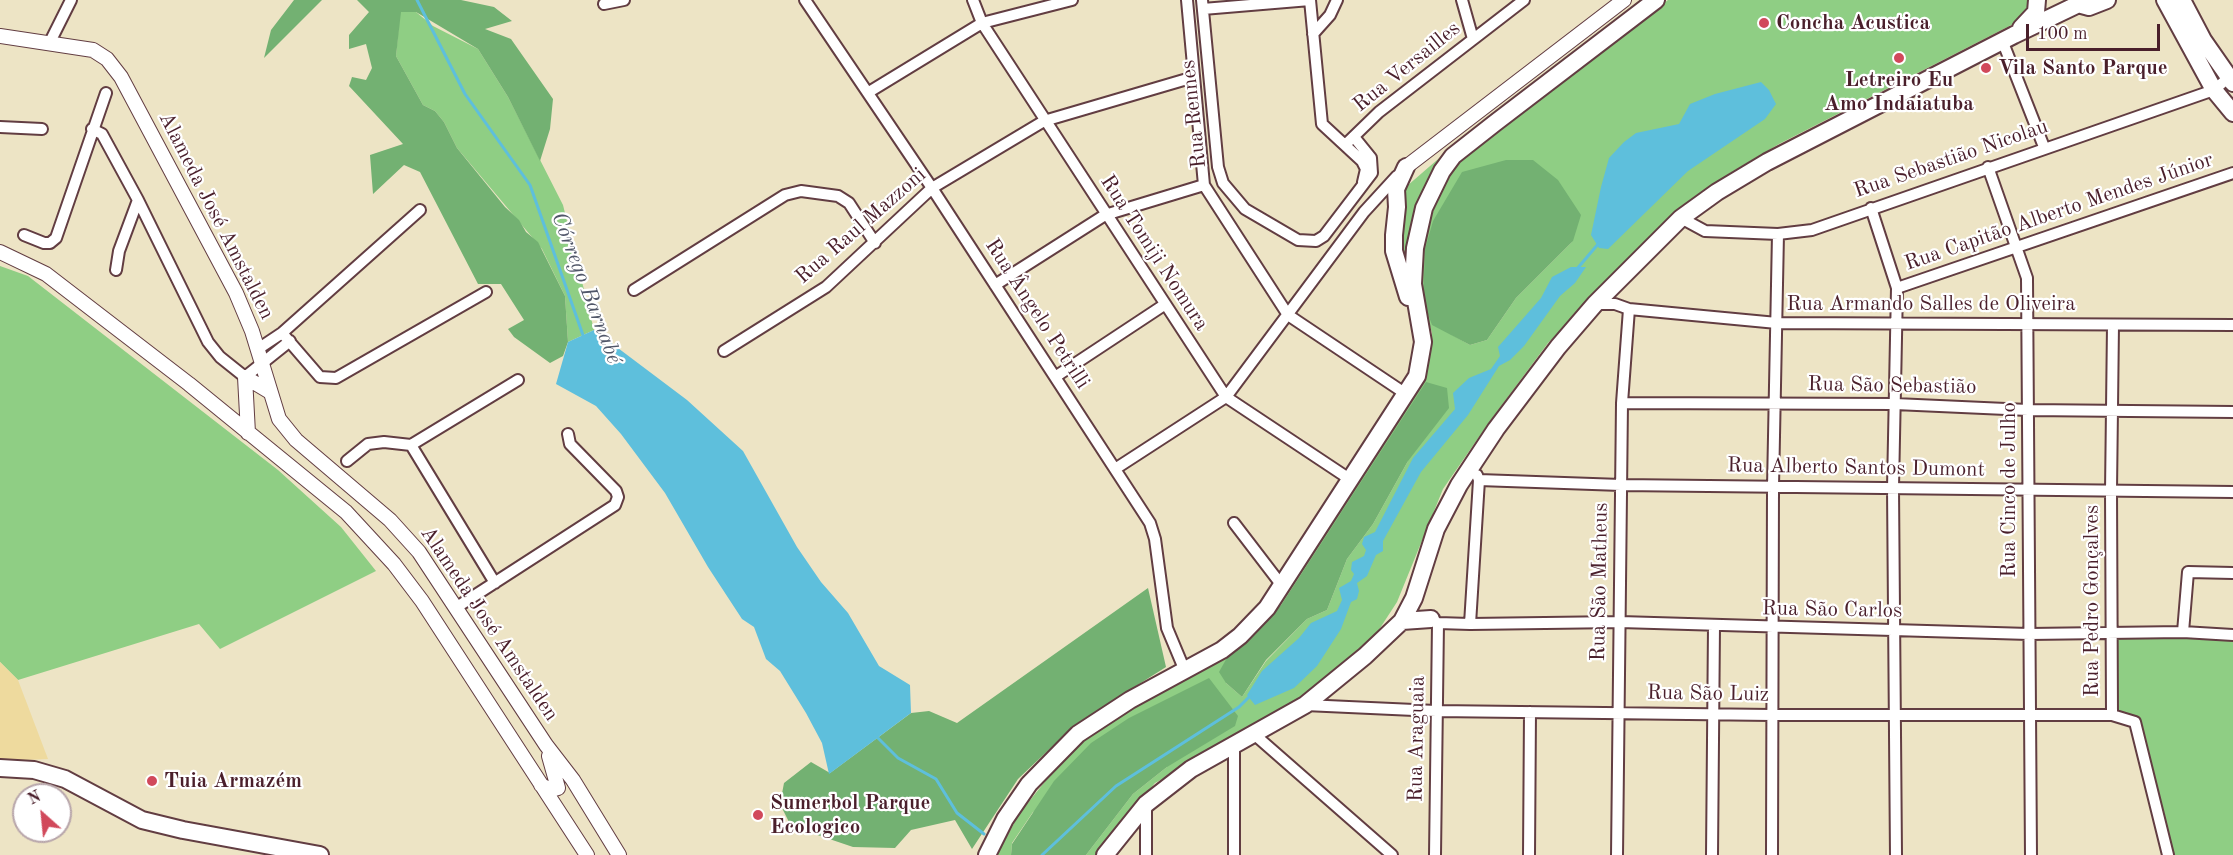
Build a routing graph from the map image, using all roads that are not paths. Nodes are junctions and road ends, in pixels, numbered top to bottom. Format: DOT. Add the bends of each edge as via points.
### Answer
graph roads {
  1 [pos="72,0"];
  2 [pos="624,0"];
  3 [pos="805,0"];
  4 [pos="973,0"];
  5 [pos="1072,0"];
  6 [pos="1187,0"];
  7 [pos="1310,0"];
  8 [pos="1336,0"];
  9 [pos="1462,0"];
  10 [pos="1524,0"];
  11 [pos="1624,0"];
  12 [pos="1656,0"];
  13 [pos="2037,0"];
  14 [pos="2107,0"];
  15 [pos="2165,0"];
  16 [pos="2182,0"];
  17 [pos="2079,2"];
  18 [pos="604,4"];
  19 [pos="1203,4"];
  20 [pos="982,23"];
  21 [pos="1314,34"];
  22 [pos="0,36"];
  23 [pos="2008,38"];
  24 [pos="1473,39"];
  25 [pos="50,42"];
  26 [pos="1194,77"];
  27 [pos="2230,80"];
  28 [pos="2214,90"];
  29 [pos="869,92"];
  30 [pos="106,93"];
  31 [pos="2233,113"];
  32 [pos="1044,121"];
  33 [pos="0,127"];
  34 [pos="42,129"];
  35 [pos="92,129"];
  36 [pos="1354,136"];
  37 [pos="1345,145"];
  38 [pos="2044,147"];
  39 [pos="1988,167"];
  40 [pos="1406,168"];
  41 [pos="2233,173"];
  42 [pos="1204,185"];
  43 [pos="932,188"];
  44 [pos="1362,188"];
  45 [pos="138,200"];
  46 [pos="1871,208"];
  47 [pos="420,210"];
  48 [pos="1105,215"];
  49 [pos="1681,218"];
  50 [pos="1778,234"];
  51 [pos="24,235"];
  52 [pos="874,243"];
  53 [pos="2018,249"];
  54 [pos="0,252"];
  55 [pos="116,270"];
  56 [pos="995,285"];
  57 [pos="1897,288"];
  58 [pos="634,290"];
  59 [pos="486,292"];
  60 [pos="1595,304"];
  61 [pos="1164,306"];
  62 [pos="1629,309"];
  63 [pos="1288,315"];
  64 [pos="1419,323"];
  65 [pos="1777,323"];
  66 [pos="1895,323"];
  67 [pos="2029,323"];
  68 [pos="2113,325"];
  69 [pos="2233,325"];
  70 [pos="286,337"];
  71 [pos="724,351"];
  72 [pos="260,356"];
  73 [pos="245,377"];
  74 [pos="1055,377"];
  75 [pos="518,380"];
  76 [pos="270,392"];
  77 [pos="1406,394"];
  78 [pos="1226,397"];
  79 [pos="1622,403"];
  80 [pos="1774,404"];
  81 [pos="1895,404"];
  82 [pos="2028,410"];
  83 [pos="2112,410"];
  84 [pos="2233,412"];
  85 [pos="248,433"];
  86 [pos="568,434"];
  87 [pos="411,445"];
  88 [pos="347,461"];
  89 [pos="1115,469"];
  90 [pos="1476,472"];
  91 [pos="1351,480"];
  92 [pos="1622,485"];
  93 [pos="1773,487"];
  94 [pos="1893,488"];
  95 [pos="2030,490"];
  96 [pos="2110,491"];
  97 [pos="2233,492"];
  98 [pos="1234,524"];
  99 [pos="2233,573"];
  100 [pos="495,583"];
  101 [pos="1283,587"];
  102 [pos="1414,598"];
  103 [pos="457,608"];
  104 [pos="1402,621"];
  105 [pos="1434,621"];
  106 [pos="1620,622"];
  107 [pos="1470,624"];
  108 [pos="1714,626"];
  109 [pos="1772,628"];
  110 [pos="1894,631"];
  111 [pos="2183,632"];
  112 [pos="2029,634"];
  113 [pos="2112,634"];
  114 [pos="2233,635"];
  115 [pos="1185,671"];
  116 [pos="1305,705"];
  117 [pos="1436,711"];
  118 [pos="1530,712"];
  119 [pos="1618,713"];
  120 [pos="1713,713"];
  121 [pos="2030,713"];
  122 [pos="1772,715"];
  123 [pos="1895,715"];
  124 [pos="2112,715"];
  125 [pos="1255,735"];
  126 [pos="546,746"];
  127 [pos="1234,746"];
  128 [pos="0,768"];
  129 [pos="541,785"];
  130 [pos="1146,804"];
  131 [pos="989,853"];
  132 [pos="320,855"];
  133 [pos="587,855"];
  134 [pos="619,855"];
  135 [pos="1105,855"];
  136 [pos="1146,855"];
  137 [pos="1234,855"];
  138 [pos="1392,855"];
  139 [pos="1436,855"];
  140 [pos="1529,855"];
  141 [pos="1617,855"];
  142 [pos="1712,855"];
  143 [pos="1772,855"];
  144 [pos="1896,855"];
  145 [pos="2031,855"];
  146 [pos="2168,855"];
  1 -- 25 [label="street"];
  2 -- 18 [label="street"];
  3 -- 29 [label="street, Rua Ângelo Petrilli"];
  4 -- 20 [label="street, Rua Tomiji Nomura"];
  5 -- 20 [label="street"];
  6 -- 26 [label="street"];
  7 -- 19 [label="street"];
  7 -- 21 [label="street"];
  8 -- 21 [label="street" via="1330,15"];
  9 -- 24 [label="street"];
  10 -- 24 [label="street, Rua Versailles"];
  11 -- 40 [label="street"];
  12 -- 64 [label="main road" via="1453,156 1424,208 1414,248 1413,284"];
  13 -- 23 [label="main road" via="2036,12"];
  14 -- 17 [label="main road" via="2089,7"];
  15 -- 28 [label="main road"];
  16 -- 27 [label="main road"];
  17 -- 23 [label="main road"];
  19 -- 44 [label="street, Rua Rennes" via="1218,167 1233,198 1245,209 1308,242 1324,236"];
  20 -- 29 [label="street"];
  20 -- 32 [label="street, Rua Tomiji Nomura"];
  21 -- 37 [label="street" via="1322,124"];
  22 -- 25 [label="street, Alameda José Amstalden"];
  23 -- 38 [label="street"];
  23 -- 49 [label="main road" via="1767,162"];
  24 -- 36 [label="street, Rua Versailles"];
  25 -- 72 [label="street, Alameda José Amstalden" via="93,50 107,59 121,77 236,293"];
  26 -- 32 [label="street, Rua Raul Mazzoni"];
  26 -- 42 [label="street"];
  27 -- 28 [label="street, Rua Sebastião Nicolau"];
  28 -- 31 [label="main road"];
  28 -- 38 [label="street, Rua Sebastião Nicolau"];
  29 -- 43 [label="street, Rua Ângelo Petrilli"];
  30 -- 35 [label="street"];
  32 -- 43 [label="street, Rua Raul Mazzoni"];
  32 -- 48 [label="street, Rua Tomiji Nomura"];
  33 -- 34 [label="street"];
  35 -- 45 [label="street" via="102,134"];
  35 -- 51 [label="street" via="56,238 44,243"];
  36 -- 37 [label="street, Rua Versailles"];
  36 -- 44 [label="street, Rua Rennes" via="1374,165"];
  37 -- 44 [label="street" via="1366,169"];
  38 -- 39 [label="street, Rua Sebastião Nicolau"];
  39 -- 46 [label="street, Rua Sebastião Nicolau"];
  39 -- 53 [label="street, Rua Cinco de Julho"];
  40 -- 63 [label="street" via="1364,212"];
  40 -- 64 [label="main road" via="1396,189 1394,251"];
  41 -- 53 [label="street, Rua Capitão Alberto Mendes Júnior"];
  42 -- 48 [label="street"];
  42 -- 63 [label="street"];
  43 -- 52 [label="street, Rua Raul Mazzoni"];
  43 -- 56 [label="street, Rua Ângelo Petrilli"];
  45 -- 55 [label="street"];
  45 -- 73 [label="street" via="208,342"];
  46 -- 50 [label="street, Rua Sebastião Nicolau" via="1812,230"];
  46 -- 57 [label="street"];
  47 -- 70 [label="street"];
  48 -- 56 [label="street"];
  48 -- 61 [label="street, Rua Tomiji Nomura"];
  49 -- 50 [label="street, Rua Sebastião Nicolau" via="1705,231"];
  49 -- 60 [label="main road"];
  50 -- 65 [label="street"];
  52 -- 58 [label="street" via="849,203 838,196 801,191 785,195"];
  52 -- 71 [label="street, Rua Raul Mazzoni" via="826,287"];
  53 -- 57 [label="street, Rua Capitão Alberto Mendes Júnior"];
  53 -- 67 [label="street, Rua Cinco de Julho" via="2027,278"];
  54 -- 85 [label="street" via="46,274"];
  56 -- 74 [label="street, Rua Ângelo Petrilli"];
  57 -- 66 [label="street"];
  59 -- 70 [label="street" via="336,378 320,376"];
  60 -- 62 [label="street, Rua Armando Salles de Oliveira"];
  60 -- 90 [label="main road" via="1539,369"];
  61 -- 74 [label="street"];
  61 -- 78 [label="street, Rua Tomiji Nomura"];
  62 -- 65 [label="street, Rua Armando Salles de Oliveira"];
  62 -- 79 [label="street, Rua São Matheus"];
  63 -- 77 [label="street"];
  63 -- 78 [label="street"];
  64 -- 77 [label="main road" via="1421,361"];
  65 -- 66 [label="street, Rua Armando Salles de Oliveira"];
  65 -- 80 [label="street"];
  66 -- 67 [label="street, Rua Armando Salles de Oliveira"];
  66 -- 81 [label="street"];
  67 -- 68 [label="street, Rua Armando Salles de Oliveira"];
  67 -- 82 [label="street, Rua Cinco de Julho"];
  68 -- 69 [label="street, Rua Armando Salles de Oliveira"];
  68 -- 83 [label="street, Rua Pedro Gonçalves"];
  70 -- 72 [label="street"];
  72 -- 73 [label="street"];
  72 -- 76 [label="street, Alameda José Amstalden"];
  73 -- 76 [label="street"];
  73 -- 85 [label="street"];
  74 -- 89 [label="street, Rua Ângelo Petrilli"];
  75 -- 87 [label="street"];
  76 -- 103 [label="street, Alameda José Amstalden" via="279,419 296,440 390,520 419,552"];
  77 -- 91 [label="main road"];
  78 -- 89 [label="street"];
  78 -- 91 [label="street, Rua Tomiji Nomura"];
  79 -- 80 [label="street, Rua São Sebastião"];
  79 -- 92 [label="street, Rua São Matheus"];
  80 -- 81 [label="street, Rua São Sebastião"];
  80 -- 93 [label="street"];
  81 -- 82 [label="street, Rua São Sebastião"];
  81 -- 94 [label="street"];
  82 -- 83 [label="street, Rua São Sebastião"];
  82 -- 95 [label="street, Rua Cinco de Julho"];
  83 -- 84 [label="street, Rua São Sebastião"];
  83 -- 96 [label="street, Rua Pedro Gonçalves"];
  85 -- 129 [label="street" via="346,512 394,564"];
  86 -- 100 [label="street" via="570,444 616,491 615,505"];
  87 -- 88 [label="street" via="368,444"];
  87 -- 100 [label="street"];
  89 -- 115 [label="street, Rua Ângelo Petrilli" via="1150,523 1167,627"];
  90 -- 92 [label="street, Rua Alberto Santos Dumont"];
  90 -- 102 [label="main road" via="1436,529"];
  90 -- 107 [label="street"];
  91 -- 101 [label="main road"];
  92 -- 93 [label="street, Rua Alberto Santos Dumont"];
  92 -- 106 [label="street, Rua São Matheus"];
  93 -- 94 [label="street, Rua Alberto Santos Dumont"];
  93 -- 109 [label="street"];
  94 -- 95 [label="street, Rua Alberto Santos Dumont"];
  94 -- 110 [label="street"];
  95 -- 96 [label="street, Rua Alberto Santos Dumont"];
  95 -- 112 [label="street, Rua Cinco de Julho"];
  96 -- 97 [label="street, Rua Alberto Santos Dumont"];
  96 -- 113 [label="street, Rua Pedro Gonçalves"];
  98 -- 101 [label="street"];
  99 -- 111 [label="street" via="2188,572"];
  100 -- 103 [label="street"];
  101 -- 115 [label="main road" via="1240,636"];
  102 -- 104 [label="main road"];
  102 -- 105 [label="main road"];
  103 -- 126 [label="street, Alameda José Amstalden"];
  104 -- 105 [label="main road"];
  104 -- 116 [label="main road"];
  105 -- 107 [label="street, Rua São Carlos"];
  105 -- 117 [label="street, Rua Araguaia"];
  106 -- 107 [label="street, Rua São Carlos"];
  106 -- 108 [label="street, Rua São Carlos"];
  106 -- 119 [label="street, Rua São Matheus"];
  108 -- 109 [label="street, Rua São Carlos"];
  108 -- 120 [label="street"];
  109 -- 110 [label="street, Rua São Carlos"];
  109 -- 122 [label="street"];
  110 -- 112 [label="street, Rua São Carlos"];
  110 -- 123 [label="street"];
  111 -- 113 [label="street, Rua São Carlos"];
  111 -- 114 [label="street, Rua São Carlos"];
  112 -- 113 [label="street, Rua São Carlos"];
  112 -- 121 [label="street, Rua Cinco de Julho"];
  113 -- 124 [label="street, Rua Pedro Gonçalves"];
  115 -- 131 [label="main road" via="1130,699 1078,734 1029,784 1005,819"];
  116 -- 117 [label="street, Rua São Luiz"];
  116 -- 125 [label="main road"];
  117 -- 118 [label="street, Rua São Luiz"];
  117 -- 139 [label="street, Rua Araguaia"];
  118 -- 119 [label="street, Rua São Luiz"];
  118 -- 140 [label="street"];
  119 -- 120 [label="street, Rua São Luiz"];
  119 -- 141 [label="street, Rua São Matheus"];
  120 -- 122 [label="street, Rua São Luiz"];
  120 -- 142 [label="street"];
  121 -- 123 [label="street, Rua São Luiz"];
  121 -- 124 [label="street, Rua São Luiz"];
  121 -- 145 [label="street, Rua Cinco de Julho"];
  122 -- 123 [label="street, Rua São Luiz"];
  122 -- 143 [label="street"];
  123 -- 144 [label="street"];
  124 -- 146 [label="street, Rua Pedro Gonçalves" via="2135,723"];
  125 -- 127 [label="main road"];
  125 -- 138 [label="street"];
  126 -- 129 [label="street" via="558,788 551,790"];
  126 -- 134 [label="street, Alameda José Amstalden" via="573,780"];
  127 -- 130 [label="main road" via="1191,769"];
  127 -- 137 [label="street"];
  128 -- 132 [label="main road" via="34,770 65,779 142,820"];
  129 -- 133 [label="street"];
  130 -- 135 [label="main road"];
  130 -- 136 [label="street"];
}
